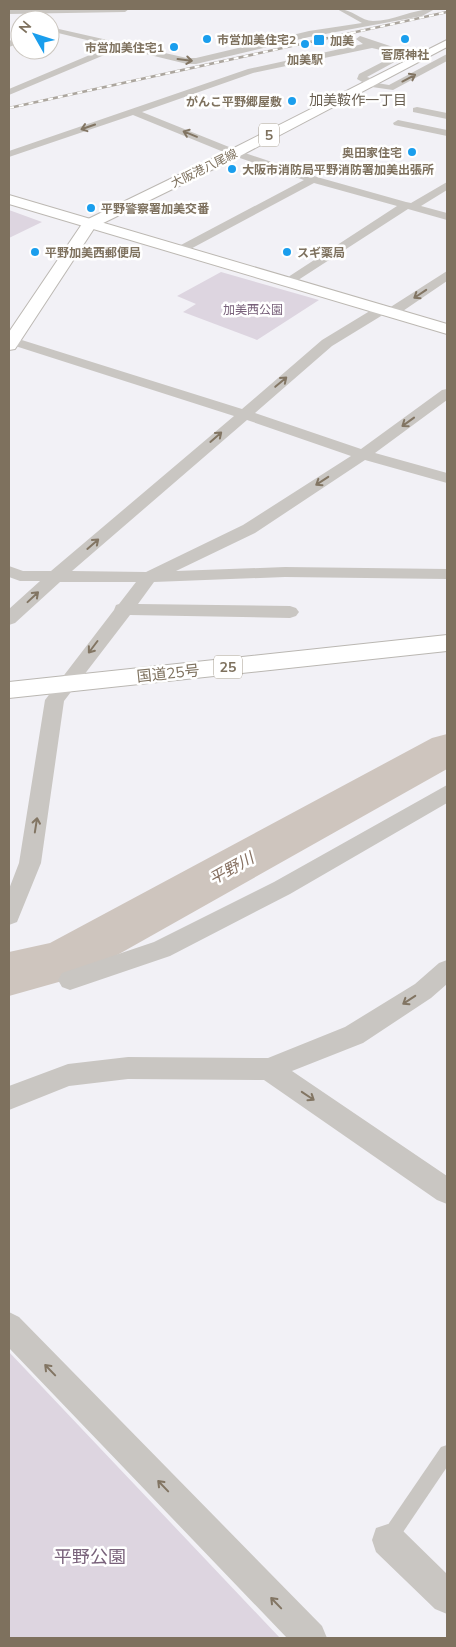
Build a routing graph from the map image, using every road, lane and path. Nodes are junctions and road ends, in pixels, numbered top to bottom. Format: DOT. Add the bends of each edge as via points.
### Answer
graph roads {
  1 [pos="104,9"];
  2 [pos="125,9"];
  3 [pos="341,9"];
  4 [pos="431,9"];
  5 [pos="9,11"];
  6 [pos="370,24"];
  7 [pos="60,25"];
  8 [pos="342,30"];
  9 [pos="60,31"];
  10 [pos="447,43"];
  11 [pos="121,45"];
  12 [pos="372,46"];
  13 [pos="447,57"];
  14 [pos="371,83"];
  15 [pos="9,92"];
  16 [pos="417,110"];
  17 [pos="134,112"];
  18 [pos="447,116"];
  19 [pos="398,122"];
  20 [pos="447,133"];
  21 [pos="235,153"];
  22 [pos="9,154"];
  23 [pos="314,179"];
  24 [pos="447,186"];
  25 [pos="9,199"];
  26 [pos="410,206"];
  27 [pos="447,217"];
  28 [pos="89,224"];
  29 [pos="183,249"];
  30 [pos="447,275"];
  31 [pos="288,280"];
  32 [pos="388,311"];
  33 [pos="447,329"];
  34 [pos="10,342"];
  35 [pos="447,393"];
  36 [pos="244,414"];
  37 [pos="363,455"];
  38 [pos="447,478"];
  39 [pos="9,571"];
  40 [pos="447,574"];
  41 [pos="56,576"];
  42 [pos="149,577"];
  43 [pos="122,609"];
  44 [pos="290,612"];
  45 [pos="9,619"];
  46 [pos="447,643"];
  47 [pos="64,685"];
  48 [pos="9,690"];
  49 [pos="447,793"];
  50 [pos="17,874"];
  51 [pos="9,916"];
  52 [pos="447,970"];
  53 [pos="70,980"];
  54 [pos="268,1069"];
  55 [pos="9,1098"];
  56 [pos="447,1192"];
  57 [pos="9,1327"];
  58 [pos="447,1453"];
  59 [pos="388,1540"];
  60 [pos="447,1597"];
  61 [pos="310,1638"];
  1 -- 2 [label="street"];
  1 -- 5 [label="street"];
  1 -- 7 [label="street"];
  3 -- 6 [label="street"];
  4 -- 6 [label="street"];
  6 -- 8 [label="street"];
  11 -- 8 [label="street, one-way" via="196,61 309,34"];
  8 -- 12 [label="street"];
  9 -- 11 [label="street"];
  10 -- 14 [label="main road, 大阪港八尾線 / 5"];
  11 -- 15 [label="street"];
  12 -- 14 [label="street" via="406,53 362,76"];
  12 -- 17 [label="street" via="251,71"];
  14 -- 13 [label="street, one-way" via="390,88"];
  14 -- 21 [label="main road, 大阪港八尾線 / 5"];
  16 -- 18 [label="street"];
  21 -- 17 [label="street, one-way"];
  17 -- 22 [label="street, one-way"];
  19 -- 20 [label="street"];
  21 -- 23 [label="street"];
  21 -- 28 [label="main road, 大阪港八尾線 / 5"];
  23 -- 26 [label="street"];
  23 -- 29 [label="street"];
  24 -- 26 [label="street"];
  25 -- 28 [label="main road"];
  26 -- 27 [label="street"];
  26 -- 31 [label="street"];
  28 -- 29 [label="main road"];
  28 -- 34 [label="main road"];
  29 -- 31 [label="main road"];
  30 -- 32 [label="street, one-way"];
  31 -- 32 [label="main road"];
  32 -- 33 [label="main road"];
  36 -- 32 [label="street, one-way" via="327,343"];
  34 -- 36 [label="street"];
  35 -- 37 [label="street, one-way"];
  36 -- 37 [label="street"];
  41 -- 36 [label="street, one-way"];
  37 -- 38 [label="street"];
  37 -- 42 [label="street, one-way" via="249,529"];
  39 -- 41 [label="street" via="20,576"];
  40 -- 42 [label="street" via="285,572"];
  41 -- 42 [label="street"];
  45 -- 41 [label="street, one-way"];
  42 -- 43 [label="street"];
  43 -- 44 [label="street"];
  43 -- 47 [label="street, one-way"];
  46 -- 47 [label="main road, 国道25号 / 25"];
  47 -- 48 [label="main road, 国道25号 / 25"];
  50 -- 47 [label="street, one-way" via="30,863 54,700"];
  49 -- 53 [label="street" via="282,888 162,949"];
  50 -- 51 [label="street"];
  52 -- 54 [label="street, one-way" via="423,991 354,1035"];
  54 -- 55 [label="street" via="128,1068 68,1075"];
  54 -- 56 [label="street, one-way"];
  61 -- 57 [label="street, one-way"];
  58 -- 59 [label="lane"];
  59 -- 60 [label="street"];
}
